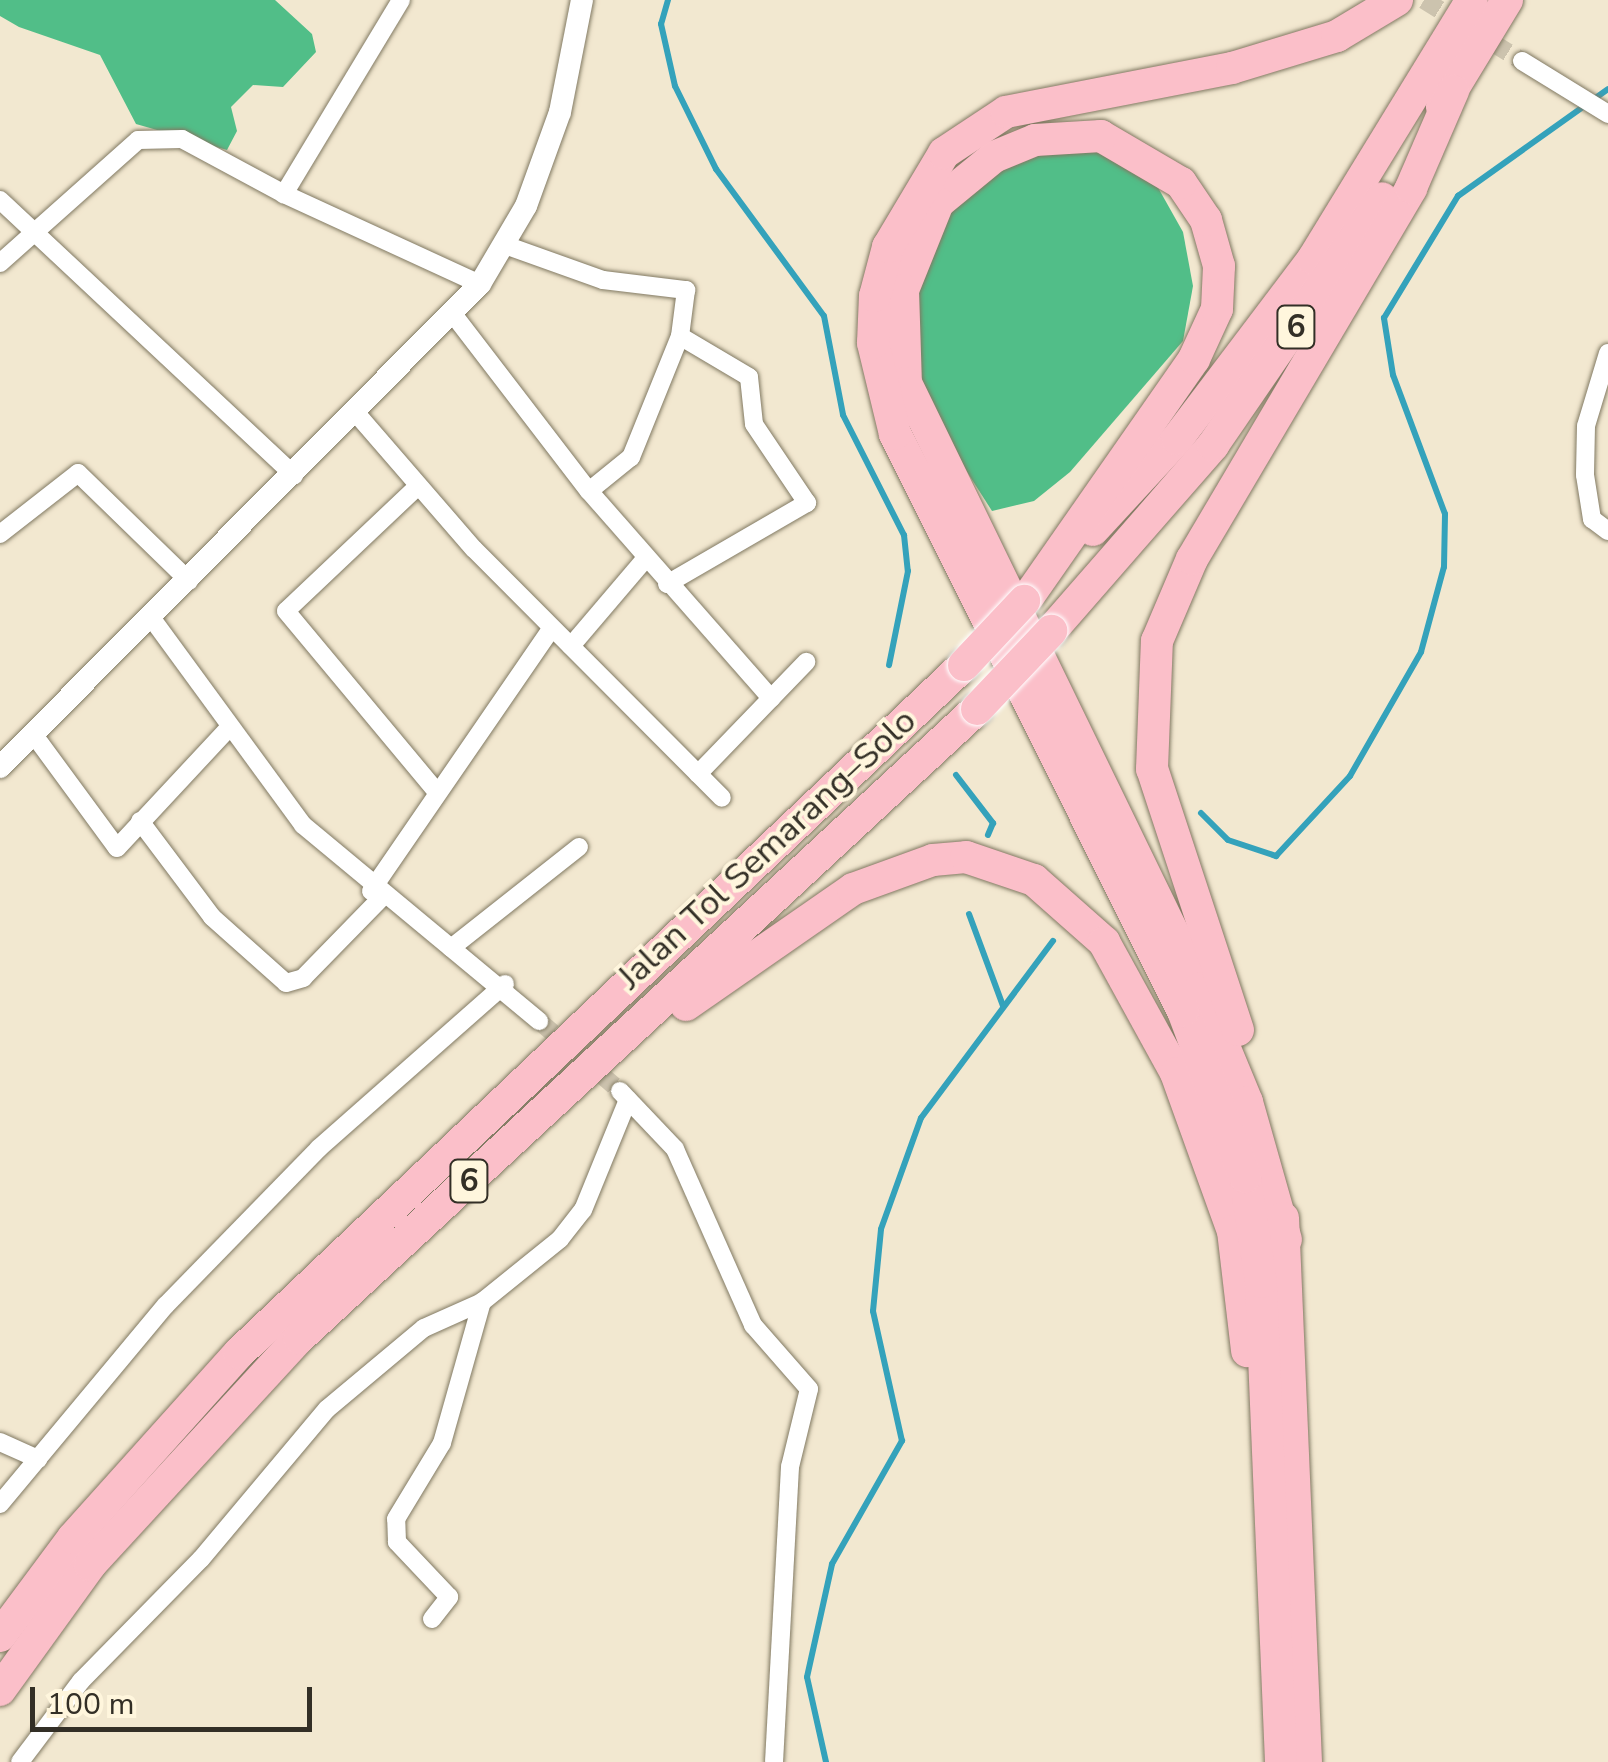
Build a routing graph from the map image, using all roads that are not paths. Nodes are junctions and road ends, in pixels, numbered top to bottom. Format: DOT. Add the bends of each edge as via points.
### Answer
graph roads {
  1 [pos="402,0"];
  2 [pos="582,0"];
  3 [pos="1398,0"];
  4 [pos="1472,0"];
  5 [pos="1508,0"];
  6 [pos="1522,62"];
  7 [pos="1453,90"];
  8 [pos="1602,110"];
  9 [pos="284,194"];
  10 [pos="0,200"];
  11 [pos="34,233"];
  12 [pos="505,245"];
  13 [pos="0,263"];
  14 [pos="480,284"];
  15 [pos="454,314"];
  16 [pos="680,336"];
  17 [pos="1608,353"];
  18 [pos="356,413"];
  19 [pos="294,475"];
  20 [pos="418,488"];
  21 [pos="589,490"];
  22 [pos="1608,531"];
  23 [pos="0,534"];
  24 [pos="646,558"];
  25 [pos="189,581"];
  26 [pos="667,584"];
  27 [pos="1026,599"];
  28 [pos="153,620"];
  29 [pos="552,628"];
  30 [pos="570,646"];
  31 [pos="806,662"];
  32 [pos="771,698"];
  33 [pos="226,731"];
  34 [pos="34,735"];
  35 [pos="0,767"];
  36 [pos="698,774"];
  37 [pos="438,792"];
  38 [pos="722,798"];
  39 [pos="140,821"];
  40 [pos="578,848"];
  41 [pos="376,895"];
  42 [pos="451,948"];
  43 [pos="504,984"];
  44 [pos="539,1021"];
  45 [pos="521,1131"];
  46 [pos="1286,1240"];
  47 [pos="482,1302"];
  48 [pos="0,1442"];
  49 [pos="38,1459"];
  50 [pos="1270,1483"];
  51 [pos="0,1504"];
  52 [pos="432,1618"];
  53 [pos="0,1636"];
  54 [pos="0,1690"];
  55 [pos="20,1762"];
  56 [pos="774,1762"];
  57 [pos="1281,1762"];
  58 [pos="1306,1762"];
  1 -- 9 [label="street"];
  2 -- 12 [label="street" via="560,112"];
  3 -- 50 [label="highway" via="1336,36 1232,68 1006,112 944,153 888,246 875,296 873,343 896,434 1221,1100 1245,1177 1261,1282"];
  4 -- 27 [label="highway, Jalan Tol Semarang–Solo / 6" via="1313,260 1247,349 1177,440"];
  5 -- 7 [label="highway, Jalan Tol Semarang–Solo / 6"];
  6 -- 8 [label="street"];
  7 -- 45 [label="highway, Jalan Tol Semarang–Solo / 6, bridge" via="1214,445 1051,631 976,709"];
  7 -- 46 [label="highway" via="1411,188 1192,560 1158,642 1152,769 1262,1096"];
  9 -- 11 [label="street" via="182,139 138,140"];
  9 -- 14 [label="street"];
  10 -- 11 [label="street"];
  11 -- 13 [label="street"];
  11 -- 19 [label="street"];
  12 -- 14 [label="street"];
  12 -- 16 [label="street" via="603,280 682,287"];
  14 -- 15 [label="street"];
  15 -- 18 [label="street"];
  15 -- 21 [label="street"];
  16 -- 21 [label="street" via="631,457"];
  16 -- 26 [label="street" via="749,377 754,424 807,504"];
  17 -- 22 [label="street" via="1586,426 1585,475 1592,519"];
  18 -- 19 [label="street"];
  18 -- 20 [label="street"];
  19 -- 25 [label="street"];
  20 -- 29 [label="street"];
  20 -- 37 [label="street" via="292,596 286,616"];
  21 -- 24 [label="street"];
  23 -- 25 [label="street" via="78,474"];
  24 -- 26 [label="street"];
  24 -- 30 [label="street"];
  25 -- 28 [label="street"];
  26 -- 32 [label="street"];
  27 -- 46 [label="highway" via="1194,358 1217,309 1219,266 1206,220 1180,183 1101,136 1035,140 994,157 938,203 903,290 906,383 1200,988 1247,1102"];
  27 -- 53 [label="highway, Jalan Tol Semarang–Solo / 6, bridge" via="238,1354"];
  28 -- 33 [label="street"];
  28 -- 34 [label="street"];
  29 -- 30 [label="street"];
  29 -- 37 [label="street"];
  30 -- 36 [label="street"];
  31 -- 32 [label="street"];
  32 -- 36 [label="street"];
  33 -- 39 [label="street"];
  33 -- 41 [label="street" via="274,795"];
  34 -- 35 [label="street"];
  34 -- 39 [label="street" via="109,844 121,848"];
  36 -- 38 [label="street"];
  37 -- 41 [label="street"];
  39 -- 41 [label="street" via="212,917 286,984 303,978"];
  40 -- 42 [label="street"];
  41 -- 42 [label="street"];
  42 -- 43 [label="street"];
  43 -- 44 [label="street"];
  43 -- 49 [label="street" via="319,1148 166,1304"];
  45 -- 50 [label="highway" via="766,944 854,889 966,856 1034,880 1104,942 1208,1148 1232,1232"];
  45 -- 54 [label="highway, Jalan Tol Semarang–Solo / 6" via="203,1434 90,1565"];
  46 -- 58 [label="highway"];
  47 -- 52 [label="street" via="442,1443 396,1519 398,1542 448,1597"];
  47 -- 55 [label="street" via="451,1309 327,1409 201,1559 80,1681"];
  47 -- 56 [label="street" via="584,1210 624,1096 675,1149 763,1342 809,1390 790,1467"];
  48 -- 49 [label="street"];
  49 -- 51 [label="street"];
  50 -- 57 [label="highway"];
}
